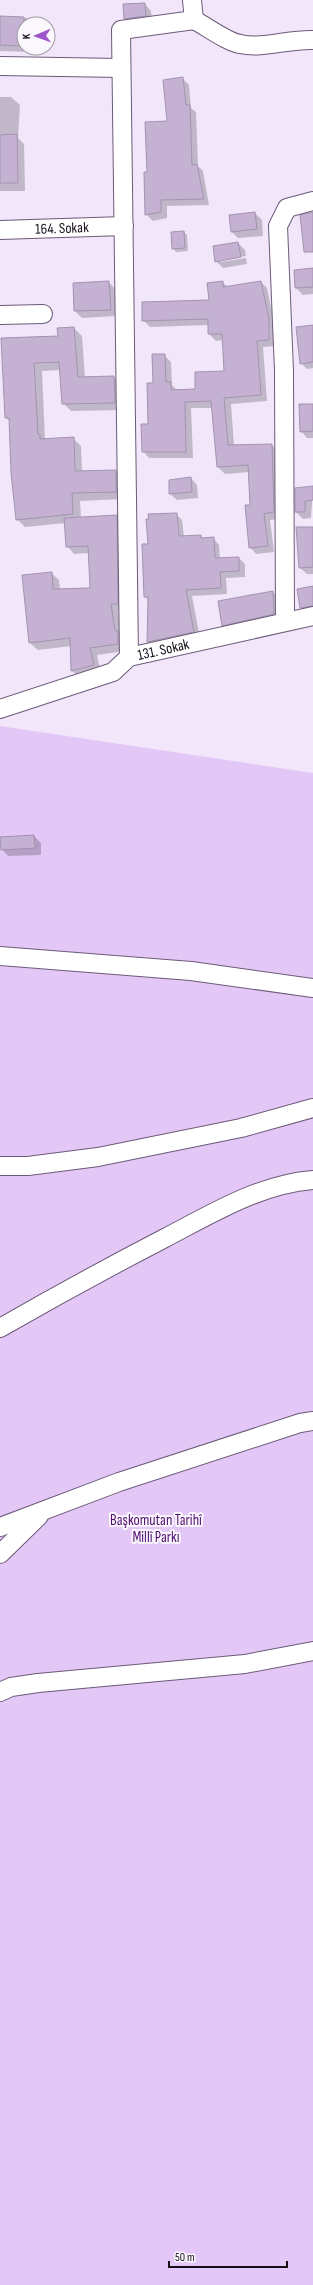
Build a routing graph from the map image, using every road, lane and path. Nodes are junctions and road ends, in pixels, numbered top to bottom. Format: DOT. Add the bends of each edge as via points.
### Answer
graph roads {
  1 [pos="192,0"];
  2 [pos="194,20"];
  3 [pos="313,40"];
  4 [pos="0,66"];
  5 [pos="121,68"];
  6 [pos="313,201"];
  7 [pos="124,226"];
  8 [pos="0,230"];
  9 [pos="43,314"];
  10 [pos="0,315"];
  11 [pos="313,616"];
  12 [pos="285,622"];
  13 [pos="129,657"];
  14 [pos="0,703"];
  15 [pos="0,956"];
  16 [pos="313,988"];
  17 [pos="313,1108"];
  18 [pos="0,1166"];
  19 [pos="313,1180"];
  20 [pos="0,1328"];
  21 [pos="313,1420"];
  22 [pos="44,1511"];
  23 [pos="0,1527"];
  24 [pos="0,1554"];
  25 [pos="313,1651"];
  26 [pos="0,1692"];
  1 -- 2 [label="street"];
  2 -- 3 [label="street" via="238,44"];
  2 -- 5 [label="street" via="121,30"];
  4 -- 5 [label="street"];
  5 -- 7 [label="street"];
  6 -- 12 [label="street" via="287,208 278,226 284,370"];
  7 -- 8 [label="street, 164. Sokak"];
  7 -- 13 [label="street"];
  9 -- 10 [label="street"];
  11 -- 12 [label="street, 131. Sokak"];
  12 -- 13 [label="street, 131. Sokak"];
  13 -- 14 [label="street, 131. Sokak" via="113,672"];
  15 -- 16 [label="street" via="191,971"];
  17 -- 18 [label="street" via="241,1128 98,1157 28,1166"];
  19 -- 20 [label="street" via="271,1188 221,1209"];
  21 -- 22 [label="street" via="119,1482"];
  22 -- 23 [label="street"];
  22 -- 24 [label="street"];
  25 -- 26 [label="street" via="245,1664 38,1683 11,1687"];
}
